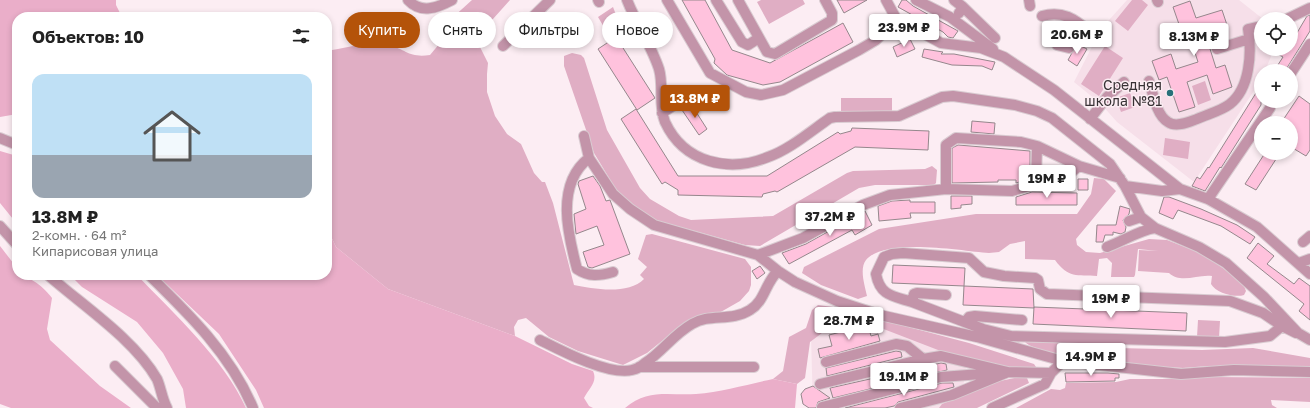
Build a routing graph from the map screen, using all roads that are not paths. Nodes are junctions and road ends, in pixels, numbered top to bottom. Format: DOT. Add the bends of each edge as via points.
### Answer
graph roads {
  1 [pos="408,0"];
  2 [pos="452,0"];
  3 [pos="550,0"];
  4 [pos="627,0"];
  5 [pos="667,0"];
  6 [pos="716,0"];
  7 [pos="738,0"];
  8 [pos="825,0"];
  9 [pos="886,0"];
  10 [pos="916,0"];
  11 [pos="954,0"];
  12 [pos="963,8"];
  13 [pos="1310,8"];
  14 [pos="1298,14"];
  15 [pos="1042,16"];
  16 [pos="954,20"];
  17 [pos="896,21"];
  18 [pos="1254,28"];
  19 [pos="1090,32"];
  20 [pos="759,38"];
  21 [pos="995,38"];
  22 [pos="1249,39"];
  23 [pos="1310,44"];
  24 [pos="1057,45"];
  25 [pos="503,46"];
  26 [pos="1069,48"];
  27 [pos="1217,49"];
  28 [pos="1004,57"];
  29 [pos="1297,64"];
  30 [pos="1149,81"];
  31 [pos="1124,82"];
  32 [pos="688,96"];
  33 [pos="1270,108"];
  34 [pos="662,113"];
  35 [pos="1090,119"];
  36 [pos="584,136"];
  37 [pos="0,138"];
  38 [pos="12,143"];
  39 [pos="1036,146"];
  40 [pos="589,158"];
  41 [pos="1079,166"];
  42 [pos="1123,182"];
  43 [pos="1036,183"];
  44 [pos="946,189"];
  45 [pos="1180,189"];
  46 [pos="1208,199"];
  47 [pos="1141,217"];
  48 [pos="1129,221"];
  49 [pos="0,226"];
  50 [pos="1155,228"];
  51 [pos="12,239"];
  52 [pos="1107,246"];
  53 [pos="758,255"];
  54 [pos="1310,259"];
  55 [pos="1300,263"];
  56 [pos="778,271"];
  57 [pos="613,272"];
  58 [pos="1310,274"];
  59 [pos="54,280"];
  60 [pos="154,280"];
  61 [pos="946,295"];
  62 [pos="912,302"];
  63 [pos="1022,320"];
  64 [pos="965,322"];
  65 [pos="1282,326"];
  66 [pos="980,333"];
  67 [pos="1307,338"];
  68 [pos="540,340"];
  69 [pos="923,359"];
  70 [pos="1063,361"];
  71 [pos="826,362"];
  72 [pos="115,366"];
  73 [pos="639,367"];
  74 [pos="754,367"];
  75 [pos="1008,372"];
  76 [pos="1310,372"];
  77 [pos="1051,373"];
  78 [pos="820,384"];
  79 [pos="822,407"];
  80 [pos="157,408"];
  81 [pos="167,408"];
  82 [pos="253,408"];
  83 [pos="900,408"];
  84 [pos="992,408"];
  1 -- 2 [label="street" via="428,9"];
  3 -- 25 [label="street"];
  4 -- 34 [label="street" via="659,70"];
  5 -- 17 [label="street" via="710,73 746,92 761,95 783,90 859,50 876,40"];
  6 -- 20 [label="street" via="742,42 748,46"];
  7 -- 20 [label="street"];
  8 -- 20 [label="street" via="833,16 832,20 775,54 767,52"];
  9 -- 17 [label="street"];
  10 -- 16 [label="street"];
  11 -- 12 [label="street"];
  12 -- 16 [label="street"];
  12 -- 21 [label="street"];
  13 -- 14 [label="street"];
  15 -- 19 [label="street" via="1052,13 1066,15"];
  16 -- 28 [label="street"];
  17 -- 28 [label="street" via="941,43 982,48"];
  18 -- 22 [label="street" via="1248,29"];
  22 -- 27 [label="street"];
  22 -- 30 [label="street" via="1244,86 1231,103 1220,110 1180,124 1167,122 1159,110"];
  23 -- 29 [label="street"];
  24 -- 26 [label="street"];
  28 -- 35 [label="street" via="1054,90"];
  31 -- 35 [label="street" via="1104,100"];
  32 -- 34 [label="street"];
  33 -- 46 [label="street"];
  34 -- 42 [label="street" via="679,144 702,159 730,166 769,157 835,117 899,116 942,97 980,99 1022,107 1052,118 1110,164"];
  35 -- 45 [label="street"];
  36 -- 40 [label="street"];
  37 -- 38 [label="street"];
  39 -- 41 [label="street"];
  39 -- 43 [label="street"];
  39 -- 44 [label="street" via="1021,142 960,138 952,140 946,145"];
  40 -- 53 [label="street" via="614,194 630,209 654,225"];
  40 -- 57 [label="street" via="578,169 569,193 566,217 570,241 578,269 593,276"];
  41 -- 42 [label="street"];
  41 -- 43 [label="street" via="1069,174"];
  42 -- 45 [label="street" via="1162,191"];
  42 -- 47 [label="street"];
  43 -- 44 [label="street" via="1012,191 999,192"];
  44 -- 53 [label="street" via="890,195 874,200 803,238"];
  45 -- 46 [label="street"];
  46 -- 55 [label="street" via="1257,227"];
  47 -- 48 [label="street"];
  47 -- 50 [label="street"];
  49 -- 51 [label="street"];
  50 -- 52 [label="street" via="1141,231 1128,239"];
  50 -- 67 [label="street" via="1199,247 1226,264 1249,282"];
  53 -- 56 [label="street"];
  54 -- 55 [label="street"];
  55 -- 58 [label="street"];
  56 -- 66 [label="street" via="837,301 880,315"];
  56 -- 73 [label="street" via="770,278 758,303 750,310 734,317 705,319 692,324"];
  59 -- 81 [label="street" via="115,331 145,362 157,380"];
  60 -- 82 [label="street" via="221,352 245,388"];
  61 -- 62 [label="street" via="917,293 914,294"];
  62 -- 64 [label="street"];
  62 -- 65 [label="street" via="888,294 880,288 876,274 884,257 903,253 969,258 984,272 1036,278 1040,289 1047,294 1230,301 1262,313"];
  63 -- 64 [label="street" via="976,316 969,317"];
  64 -- 66 [label="street"];
  65 -- 66 [label="street" via="1270,336 1226,342"];
  65 -- 67 [label="street"];
  66 -- 70 [label="street"];
  68 -- 73 [label="street" via="572,357 605,367 626,370"];
  69 -- 71 [label="street" via="907,346 896,344"];
  69 -- 75 [label="street" via="941,356"];
  69 -- 78 [label="street"];
  70 -- 76 [label="street" via="1181,374 1234,370"];
  70 -- 77 [label="street"];
  72 -- 80 [label="street"];
  73 -- 74 [label="street"];
  75 -- 77 [label="street"];
  75 -- 79 [label="street" via="941,376"];
  75 -- 83 [label="street" via="952,395"];
  77 -- 84 [label="street" via="1045,384"];
}
